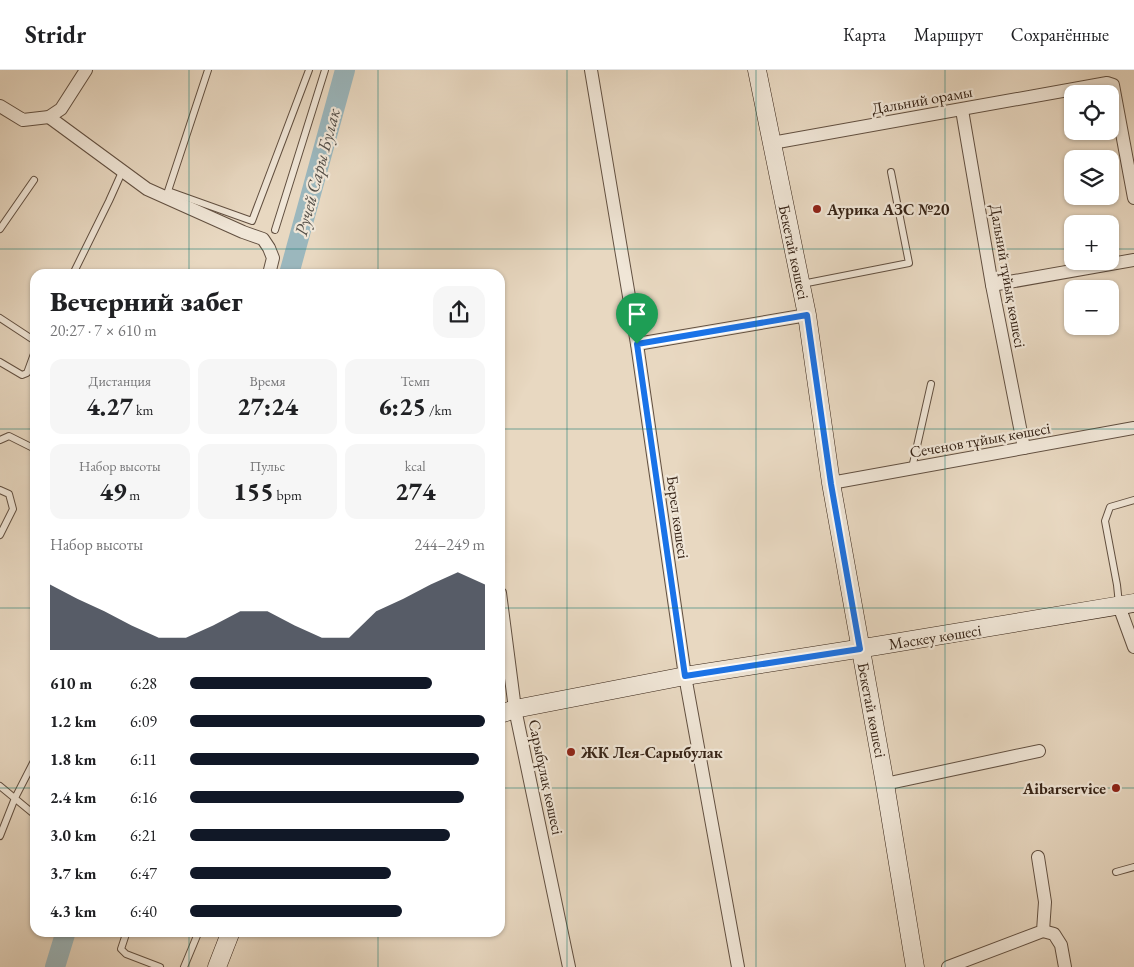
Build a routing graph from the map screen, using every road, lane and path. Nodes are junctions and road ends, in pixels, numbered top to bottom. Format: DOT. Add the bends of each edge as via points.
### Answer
graph roads {
  1 [pos="86,70"];
  2 [pos="208,70"];
  3 [pos="309,70"];
  4 [pos="325,70"];
  5 [pos="591,70"];
  6 [pos="758,70"];
  7 [pos="0,106"];
  8 [pos="962,110"];
  9 [pos="44,118"];
  10 [pos="772,143"];
  11 [pos="122,172"];
  12 [pos="891,172"];
  13 [pos="34,180"];
  14 [pos="1134,198"];
  15 [pos="0,229"];
  16 [pos="275,230"];
  17 [pos="1134,260"];
  18 [pos="76,269"];
  19 [pos="269,269"];
  20 [pos="801,284"];
  21 [pos="992,285"];
  22 [pos="807,315"];
  23 [pos="0,318"];
  24 [pos="30,338"];
  25 [pos="637,344"];
  26 [pos="0,362"];
  27 [pos="30,365"];
  28 [pos="930,384"];
  29 [pos="1134,428"];
  30 [pos="0,440"];
  31 [pos="30,446"];
  32 [pos="1024,448"];
  33 [pos="912,469"];
  34 [pos="831,484"];
  35 [pos="0,490"];
  36 [pos="1134,500"];
  37 [pos="0,535"];
  38 [pos="1127,605"];
  39 [pos="1134,647"];
  40 [pos="860,649"];
  41 [pos="505,667"];
  42 [pos="685,676"];
  43 [pos="508,711"];
  44 [pos="1039,751"];
  45 [pos="30,768"];
  46 [pos="885,784"];
  47 [pos="0,786"];
  48 [pos="15,798"];
  49 [pos="30,811"];
  50 [pos="0,836"];
  51 [pos="1038,857"];
  52 [pos="1134,868"];
  53 [pos="1116,872"];
  54 [pos="1044,931"];
  55 [pos="125,937"];
  56 [pos="196,937"];
  57 [pos="229,937"];
  58 [pos="160,967"];
  59 [pos="184,967"];
  60 [pos="217,967"];
  61 [pos="570,967"];
  62 [pos="738,967"];
  63 [pos="915,967"];
  64 [pos="948,967"];
  65 [pos="1065,967"];
  1 -- 9 [label="street" via="61,109"];
  2 -- 3 [label="lane" via="168,191 252,222"];
  4 -- 16 [label="lane"];
  5 -- 25 [label="street, Берел көшесі"];
  6 -- 10 [label="street, Бекетай көшесі"];
  7 -- 9 [label="street" via="23,120"];
  8 -- 10 [label="street, Дальний орамы"];
  8 -- 14 [label="street, Дальний орамы" via="1108,83 1113,85"];
  8 -- 21 [label="street, Дальний тұйық көшесі"];
  9 -- 11 [label="street"];
  10 -- 20 [label="street, Бекетай көшесі"];
  11 -- 18 [label="lane"];
  11 -- 19 [label="street" via="147,189 263,239 272,258"];
  12 -- 20 [label="lane" via="909,263"];
  13 -- 15 [label="lane"];
  17 -- 21 [label="street"];
  20 -- 22 [label="street, Бекетай көшесі"];
  21 -- 32 [label="street, Дальний тұйық көшесі"];
  22 -- 25 [label="street"];
  22 -- 34 [label="street, Бекетай көшесі"];
  23 -- 24 [label="lane"];
  25 -- 42 [label="street, Берел көшесі"];
  26 -- 27 [label="lane" via="22,375 27,373"];
  28 -- 33 [label="lane"];
  29 -- 32 [label="street, Сеченов тұйық көшесі"];
  30 -- 31 [label="lane" via="9,436"];
  32 -- 33 [label="street, Сеченов тұйық көшесі"];
  33 -- 34 [label="street, Сеченов тұйық көшесі"];
  34 -- 40 [label="street, Бекетай көшесі"];
  35 -- 37 [label="lane" via="9,494 13,510"];
  36 -- 38 [label="lane" via="1110,507 1105,520 1118,585"];
  38 -- 39 [label="street"];
  38 -- 40 [label="street, Мәскеу көшесі"];
  40 -- 42 [label="street, Мәскеу көшесі"];
  40 -- 46 [label="street, Бекетай көшесі"];
  41 -- 43 [label="street, Сарыбұлақ көшесі"];
  42 -- 43 [label="street, Мәскеу көшесі"];
  42 -- 62 [label="street, Берел көшесі"];
  43 -- 61 [label="street, Сарыбұлақ көшесі"];
  44 -- 46 [label="street"];
  45 -- 48 [label="lane"];
  46 -- 63 [label="street, Бекетай көшесі"];
  47 -- 48 [label="lane"];
  48 -- 49 [label="lane"];
  48 -- 50 [label="lane"];
  51 -- 54 [label="street" via="1045,902"];
  52 -- 53 [label="lane"];
  54 -- 64 [label="street"];
  54 -- 65 [label="street" via="1054,934 1061,944"];
  55 -- 58 [label="lane" via="121,949 126,954"];
  56 -- 59 [label="lane"];
  57 -- 60 [label="street"];
}
